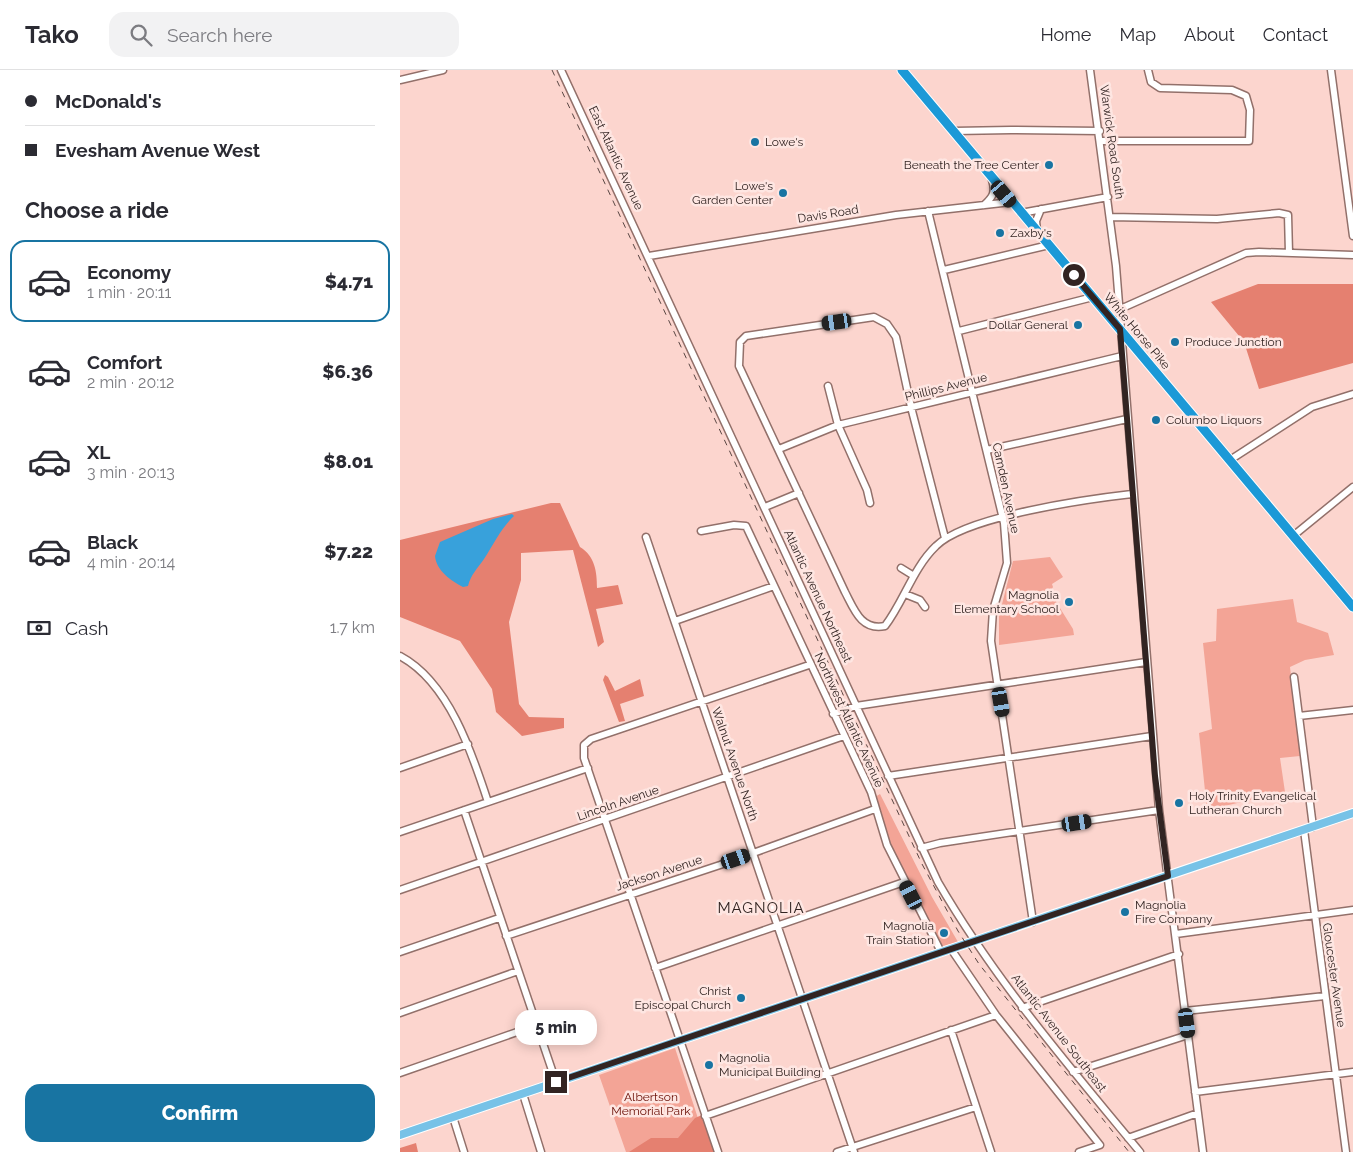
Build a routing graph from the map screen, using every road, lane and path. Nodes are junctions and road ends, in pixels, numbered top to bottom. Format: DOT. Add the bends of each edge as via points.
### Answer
graph roads {
  1 [pos="443,70"];
  2 [pos="561,70"];
  3 [pos="902,70"];
  4 [pos="1090,70"];
  5 [pos="1148,70"];
  6 [pos="1332,70"];
  7 [pos="400,80"];
  8 [pos="954,131"];
  9 [pos="1100,132"];
  10 [pos="1101,141"];
  11 [pos="992,179"];
  12 [pos="1108,197"];
  13 [pos="1011,202"];
  14 [pos="984,205"];
  15 [pos="1041,209"];
  16 [pos="928,211"];
  17 [pos="1021,213"];
  18 [pos="1110,217"];
  19 [pos="1038,232"];
  20 [pos="1353,236"];
  21 [pos="1049,245"];
  22 [pos="1289,253"];
  23 [pos="1353,255"];
  24 [pos="649,256"];
  25 [pos="944,270"];
  26 [pos="1093,297"];
  27 [pos="1118,310"];
  28 [pos="1120,329"];
  29 [pos="959,331"];
  30 [pos="1122,356"];
  31 [pos="828,386"];
  32 [pos="973,391"];
  33 [pos="1353,394"];
  34 [pos="911,407"];
  35 [pos="1127,419"];
  36 [pos="838,426"];
  37 [pos="779,449"];
  38 [pos="987,450"];
  39 [pos="1230,460"];
  40 [pos="1353,487"];
  41 [pos="799,493"];
  42 [pos="1132,494"];
  43 [pos="870,503"];
  44 [pos="765,508"];
  45 [pos="1002,518"];
  46 [pos="701,531"];
  47 [pos="1293,536"];
  48 [pos="646,537"];
  49 [pos="944,538"];
  50 [pos="901,568"];
  51 [pos="914,576"];
  52 [pos="774,586"];
  53 [pos="904,594"];
  54 [pos="925,607"];
  55 [pos="1353,607"];
  56 [pos="675,621"];
  57 [pos="400,656"];
  58 [pos="1146,662"];
  59 [pos="810,665"];
  60 [pos="1294,677"];
  61 [pos="998,684"];
  62 [pos="702,702"];
  63 [pos="856,706"];
  64 [pos="1353,710"];
  65 [pos="833,714"];
  66 [pos="1299,716"];
  67 [pos="844,736"];
  68 [pos="1152,736"];
  69 [pos="468,744"];
  70 [pos="1010,758"];
  71 [pos="400,768"];
  72 [pos="588,768"];
  73 [pos="727,776"];
  74 [pos="888,776"];
  75 [pos="488,802"];
  76 [pos="875,809"];
  77 [pos="464,810"];
  78 [pos="1159,810"];
  79 [pos="1353,813"];
  80 [pos="605,819"];
  81 [pos="1313,827"];
  82 [pos="1304,830"];
  83 [pos="1021,831"];
  84 [pos="400,832"];
  85 [pos="921,848"];
  86 [pos="753,853"];
  87 [pos="481,863"];
  88 [pos="1168,876"];
  89 [pos="904,882"];
  90 [pos="400,890"];
  91 [pos="630,894"];
  92 [pos="1353,910"];
  93 [pos="1314,915"];
  94 [pos="499,918"];
  95 [pos="1033,922"];
  96 [pos="778,926"];
  97 [pos="1176,934"];
  98 [pos="506,936"];
  99 [pos="974,941"];
  100 [pos="951,949"];
  101 [pos="400,952"];
  102 [pos="941,952"];
  103 [pos="1179,954"];
  104 [pos="655,968"];
  105 [pos="518,971"];
  106 [pos="1325,996"];
  107 [pos="802,999"];
  108 [pos="1022,1008"];
  109 [pos="1185,1011"];
  110 [pos="400,1013"];
  111 [pos="996,1015"];
  112 [pos="537,1025"];
  113 [pos="950,1030"];
  114 [pos="1188,1035"];
  115 [pos="680,1042"];
  116 [pos="400,1072"];
  117 [pos="1073,1072"];
  118 [pos="1353,1072"];
  119 [pos="828,1073"];
  120 [pos="1336,1074"];
  121 [pos="556,1082"];
  122 [pos="1195,1092"];
  123 [pos="522,1094"];
  124 [pos="976,1107"];
  125 [pos="1198,1113"];
  126 [pos="705,1116"];
  127 [pos="453,1117"];
  128 [pos="400,1135"];
  129 [pos="1128,1138"];
  130 [pos="853,1150"];
  131 [pos="464,1152"];
  132 [pos="541,1152"];
  133 [pos="718,1152"];
  134 [pos="837,1152"];
  135 [pos="991,1152"];
  136 [pos="1079,1152"];
  137 [pos="1140,1152"];
  138 [pos="1203,1152"];
  139 [pos="1346,1152"];
  1 -- 7 [label="street"];
  2 -- 24 [label="street, East Atlantic Avenue"];
  3 -- 8 [label="highway, White Horse Pike"];
  4 -- 9 [label="street, Warwick Road South"];
  5 -- 10 [label="street" via="1151,82 1160,88 1232,90 1244,95 1249,100 1249,141"];
  6 -- 20 [label="street"];
  8 -- 9 [label="street"];
  8 -- 11 [label="highway, White Horse Pike"];
  9 -- 10 [label="street, Warwick Road South"];
  10 -- 12 [label="street, Warwick Road South"];
  11 -- 13 [label="highway, White Horse Pike"];
  11 -- 14 [label="street" via="993,196"];
  12 -- 15 [label="street"];
  12 -- 18 [label="street, Warwick Road South"];
  13 -- 14 [label="street, Davis Road"];
  13 -- 17 [label="highway, White Horse Pike"];
  14 -- 16 [label="street, Davis Road"];
  15 -- 17 [label="street"];
  15 -- 19 [label="street" via="1036,221"];
  16 -- 24 [label="street, Davis Road"];
  16 -- 25 [label="street, Camden Avenue"];
  17 -- 19 [label="highway, White Horse Pike"];
  18 -- 22 [label="street" via="1217,219 1279,213 1288,215"];
  18 -- 27 [label="street, Warwick Road South"];
  19 -- 21 [label="highway, White Horse Pike"];
  21 -- 25 [label="street"];
  21 -- 26 [label="highway, White Horse Pike"];
  22 -- 23 [label="street"];
  22 -- 27 [label="street" via="1246,253"];
  24 -- 44 [label="street, Atlantic Avenue Northeast"];
  25 -- 29 [label="street, Camden Avenue"];
  26 -- 28 [label="highway, White Horse Pike"];
  26 -- 29 [label="street"];
  27 -- 28 [label="street, Warwick Road South"];
  28 -- 30 [label="street, Warwick Road South"];
  28 -- 39 [label="highway, White Horse Pike"];
  29 -- 32 [label="street, Camden Avenue"];
  30 -- 32 [label="street, Phillips Avenue"];
  30 -- 35 [label="street, Warwick Road South"];
  31 -- 36 [label="street"];
  32 -- 34 [label="street, Phillips Avenue"];
  32 -- 38 [label="street, Camden Avenue"];
  33 -- 39 [label="street" via="1312,407"];
  34 -- 36 [label="street, Phillips Avenue"];
  34 -- 37 [label="street" via="896,337 888,326 874,317 746,336 738,355 739,366"];
  34 -- 49 [label="street"];
  35 -- 38 [label="street"];
  35 -- 42 [label="street, Warwick Road South"];
  36 -- 37 [label="street, Phillips Avenue"];
  36 -- 43 [label="street"];
  37 -- 41 [label="street"];
  38 -- 45 [label="street, Camden Avenue"];
  39 -- 47 [label="highway, White Horse Pike"];
  40 -- 47 [label="street"];
  41 -- 44 [label="street"];
  41 -- 53 [label="street" via="860,620 869,626 885,626"];
  42 -- 45 [label="street" via="1081,500"];
  42 -- 58 [label="street, Warwick Road South"];
  44 -- 63 [label="street, Atlantic Avenue Northeast"];
  45 -- 49 [label="street"];
  45 -- 61 [label="street, Camden Avenue" via="1007,563 991,624"];
  46 -- 52 [label="street, Northwest Atlantic Avenue" via="746,526"];
  47 -- 55 [label="highway, White Horse Pike"];
  48 -- 56 [label="street, Walnut Avenue North"];
  49 -- 51 [label="street" via="928,554"];
  50 -- 51 [label="street"];
  51 -- 53 [label="street"];
  52 -- 56 [label="street"];
  52 -- 59 [label="street, Northwest Atlantic Avenue"];
  53 -- 54 [label="street" via="920,600"];
  56 -- 62 [label="street, Walnut Avenue North"];
  57 -- 69 [label="street" via="420,670 435,689 455,716"];
  58 -- 61 [label="street"];
  58 -- 68 [label="street, Warwick Road South"];
  59 -- 62 [label="street"];
  59 -- 65 [label="street, Northwest Atlantic Avenue"];
  60 -- 66 [label="street"];
  61 -- 63 [label="street"];
  61 -- 70 [label="street, Camden Avenue"];
  62 -- 72 [label="street" via="585,743"];
  62 -- 73 [label="street, Walnut Avenue North"];
  63 -- 65 [label="street"];
  63 -- 74 [label="street, Atlantic Avenue Northeast"];
  64 -- 66 [label="street"];
  65 -- 67 [label="street, Northwest Atlantic Avenue"];
  66 -- 81 [label="street"];
  67 -- 73 [label="street, Lincoln Avenue"];
  67 -- 76 [label="street, Northwest Atlantic Avenue" via="871,792"];
  68 -- 70 [label="street"];
  68 -- 78 [label="street, Warwick Road South"];
  69 -- 71 [label="street"];
  69 -- 75 [label="street"];
  70 -- 74 [label="street"];
  70 -- 83 [label="street, Camden Avenue"];
  72 -- 75 [label="street"];
  72 -- 80 [label="street"];
  73 -- 80 [label="street, Lincoln Avenue"];
  73 -- 86 [label="street, Walnut Avenue North"];
  74 -- 85 [label="street, Atlantic Avenue Northeast"];
  75 -- 77 [label="street"];
  76 -- 86 [label="street, Jackson Avenue"];
  76 -- 89 [label="street, Northwest Atlantic Avenue"];
  77 -- 84 [label="street"];
  77 -- 87 [label="street"];
  78 -- 83 [label="street"];
  78 -- 88 [label="street, Warwick Road South"];
  79 -- 81 [label="main road"];
  80 -- 87 [label="street, Lincoln Avenue"];
  80 -- 91 [label="street"];
  81 -- 82 [label="main road"];
  82 -- 88 [label="main road"];
  82 -- 93 [label="street, Gloucester Avenue"];
  83 -- 85 [label="street"];
  83 -- 95 [label="street, Camden Avenue"];
  85 -- 99 [label="street, Atlantic Avenue Northeast"];
  86 -- 91 [label="street, Jackson Avenue"];
  86 -- 96 [label="street, Walnut Avenue North"];
  87 -- 90 [label="street, Lincoln Avenue"];
  87 -- 94 [label="street"];
  88 -- 95 [label="main road"];
  88 -- 97 [label="street"];
  89 -- 96 [label="street"];
  89 -- 102 [label="street, Northwest Atlantic Avenue"];
  91 -- 98 [label="street, Jackson Avenue"];
  91 -- 104 [label="street"];
  92 -- 93 [label="street"];
  93 -- 97 [label="street"];
  93 -- 106 [label="street, Gloucester Avenue"];
  94 -- 98 [label="street"];
  94 -- 101 [label="street"];
  95 -- 99 [label="main road"];
  96 -- 104 [label="street"];
  96 -- 107 [label="street, Walnut Avenue North"];
  97 -- 103 [label="street"];
  98 -- 105 [label="street"];
  99 -- 100 [label="main road"];
  99 -- 108 [label="street, Atlantic Avenue Southeast"];
  100 -- 102 [label="main road"];
  100 -- 111 [label="street"];
  102 -- 107 [label="main road"];
  103 -- 108 [label="street"];
  103 -- 109 [label="street"];
  104 -- 115 [label="street"];
  105 -- 110 [label="street"];
  105 -- 112 [label="street"];
  106 -- 109 [label="street"];
  106 -- 120 [label="street, Gloucester Avenue"];
  107 -- 115 [label="main road"];
  107 -- 119 [label="street, Walnut Avenue North"];
  108 -- 117 [label="street, Atlantic Avenue Southeast"];
  109 -- 114 [label="street"];
  111 -- 113 [label="street"];
  111 -- 136 [label="street" via="1100,1145"];
  112 -- 116 [label="street"];
  112 -- 121 [label="street"];
  113 -- 119 [label="street"];
  113 -- 124 [label="street"];
  114 -- 117 [label="street"];
  114 -- 122 [label="street"];
  115 -- 121 [label="main road"];
  115 -- 126 [label="street"];
  117 -- 129 [label="street, Atlantic Avenue Southeast"];
  118 -- 120 [label="street"];
  119 -- 126 [label="street"];
  119 -- 130 [label="street, Walnut Avenue North"];
  120 -- 122 [label="street"];
  120 -- 139 [label="street, Gloucester Avenue"];
  121 -- 123 [label="main road"];
  122 -- 125 [label="street"];
  123 -- 127 [label="main road"];
  123 -- 132 [label="street"];
  124 -- 130 [label="street"];
  124 -- 135 [label="street"];
  125 -- 129 [label="street"];
  125 -- 138 [label="street"];
  126 -- 133 [label="street"];
  127 -- 128 [label="main road"];
  127 -- 131 [label="street"];
  129 -- 137 [label="street, Atlantic Avenue Southeast"];
  130 -- 134 [label="street"];
}
